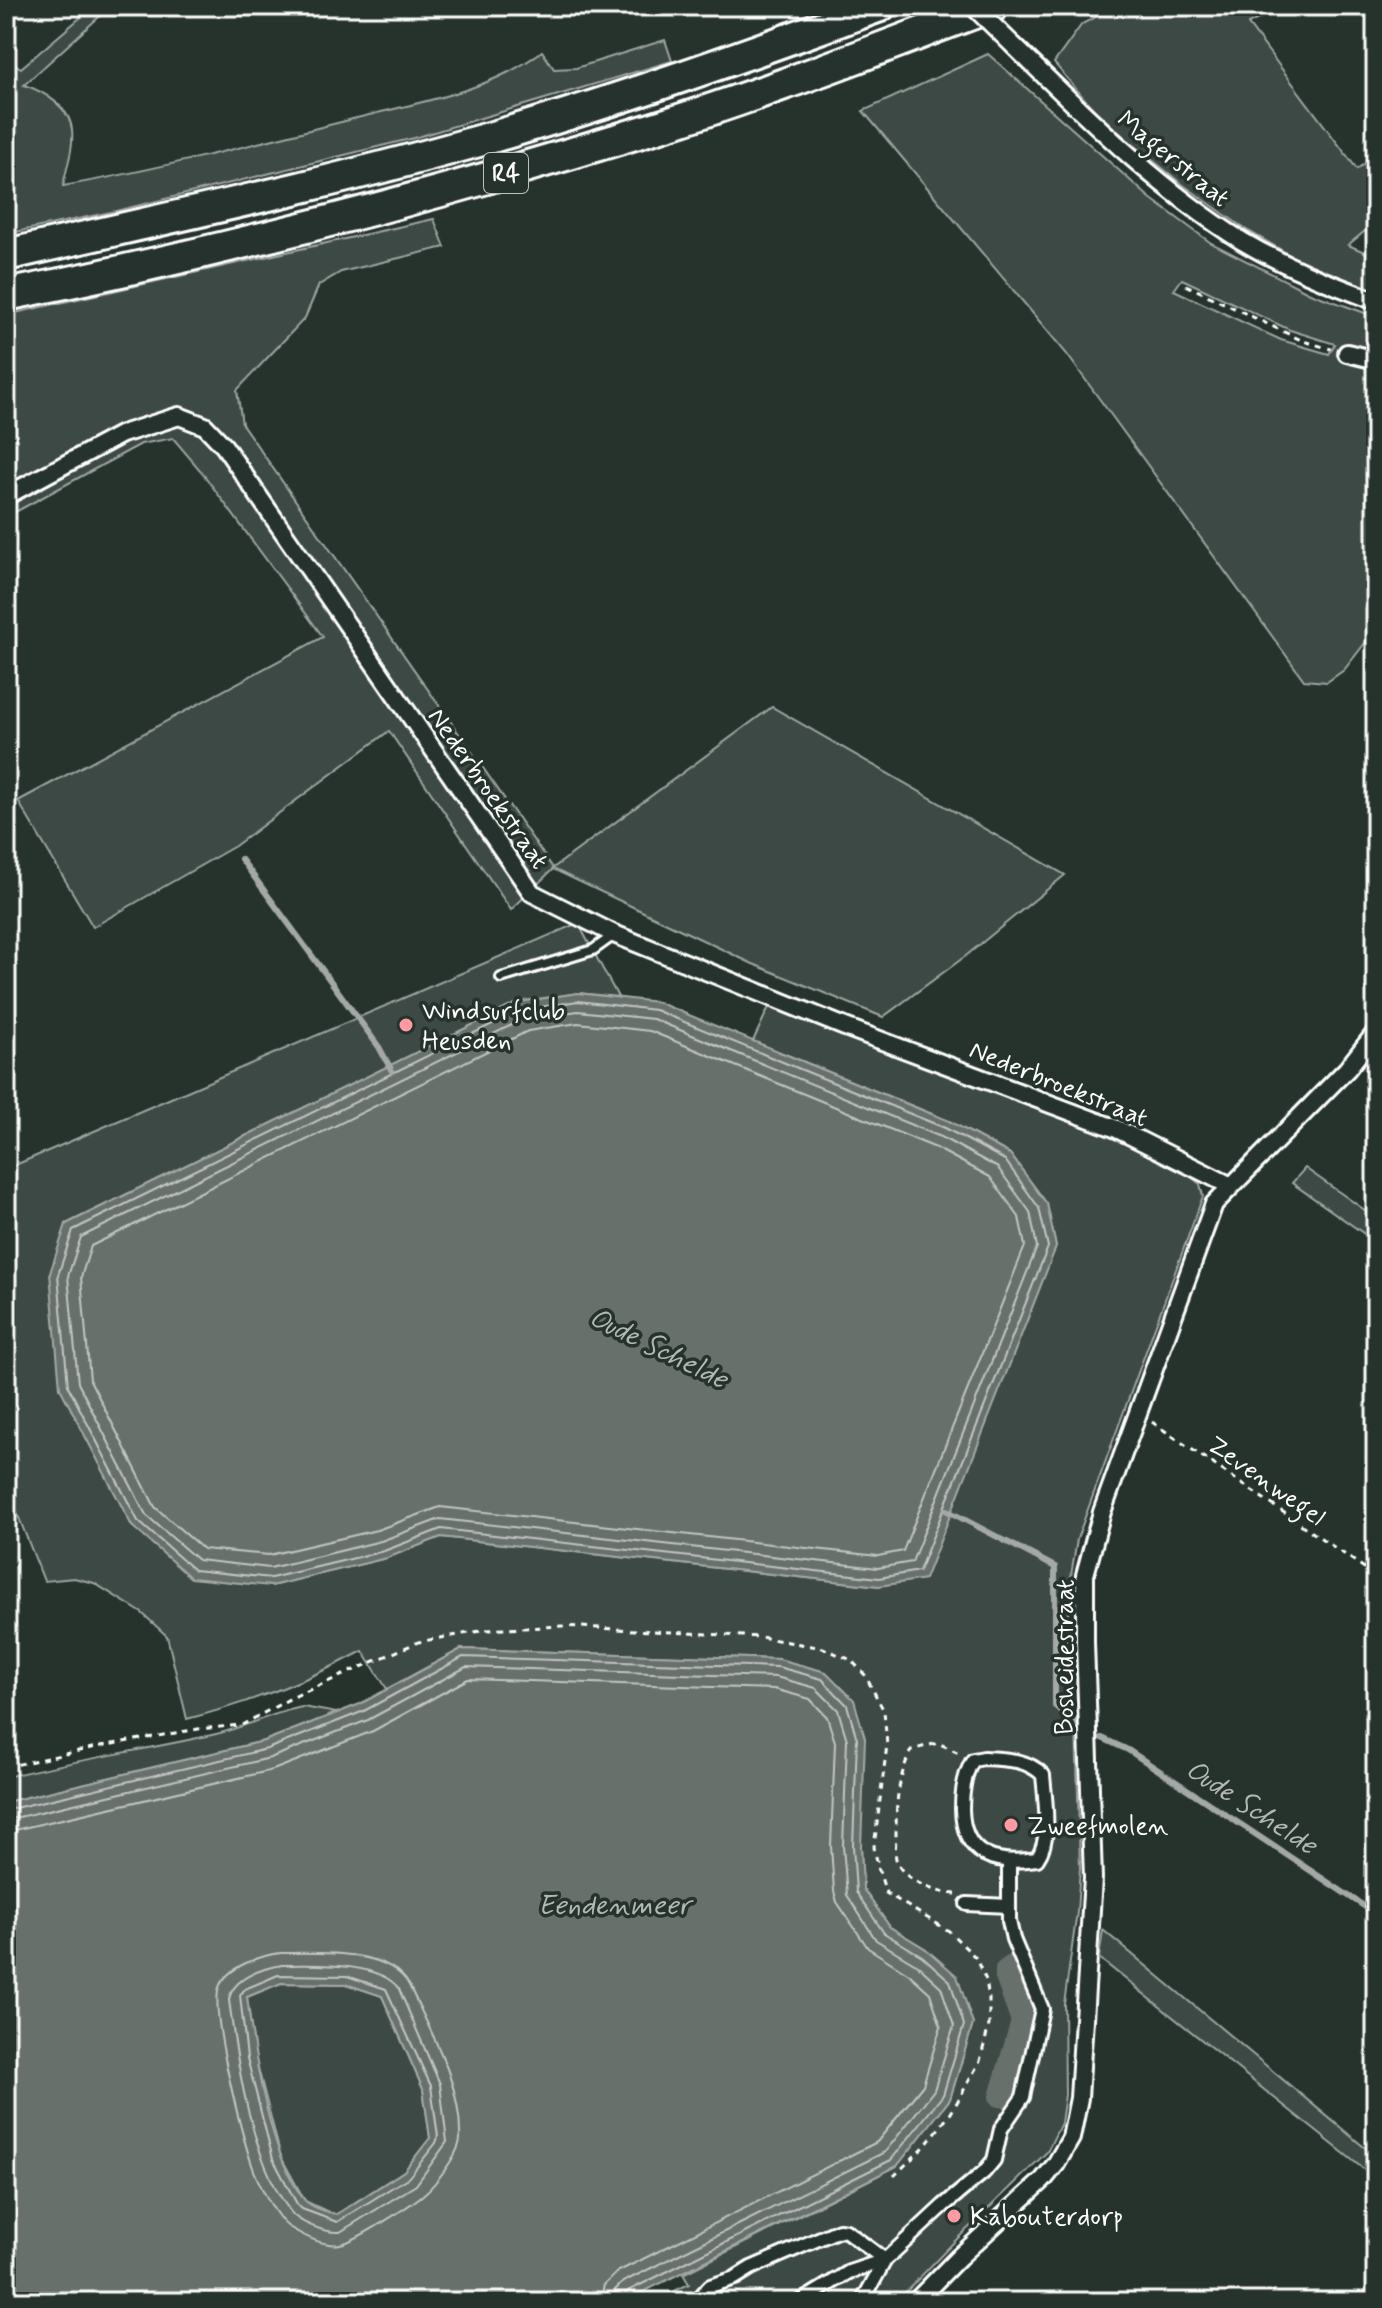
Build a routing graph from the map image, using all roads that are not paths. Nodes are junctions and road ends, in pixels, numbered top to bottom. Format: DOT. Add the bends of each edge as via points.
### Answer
graph roads {
  1 [pos="880,6"];
  2 [pos="973,6"];
  3 [pos="993,6"];
  4 [pos="6,255"];
  5 [pos="6,295"];
  6 [pos="1376,301"];
  7 [pos="1347,353"];
  8 [pos="1376,360"];
  9 [pos="6,496"];
  10 [pos="614,934"];
  11 [pos="501,978"];
  12 [pos="1376,1032"];
  13 [pos="1231,1186"];
  14 [pos="1009,1861"];
  15 [pos="962,1899"];
  16 [pos="1009,1906"];
  17 [pos="885,2260"];
  18 [pos="689,2302"];
  19 [pos="800,2302"];
  20 [pos="862,2302"];
  21 [pos="915,2302"];
  1 -- 4 [label="highway, R4" via="636,93 489,138 333,180"];
  2 -- 6 [label="street, Magerstraat, bridge" via="1148,174 1245,242"];
  3 -- 5 [label="highway, R4" via="654,128 463,186"];
  7 -- 8 [label="street"];
  9 -- 10 [label="street, Nederbroekstraat" via="122,434 179,416 205,426 233,459 532,893"];
  10 -- 11 [label="lane" via="593,950"];
  10 -- 13 [label="street, Nederbroekstraat" via="1117,1129"];
  12 -- 13 [label="street, Bosheidestraat" via="1347,1069"];
  13 -- 21 [label="street, Bosheidestraat" via="1214,1204 1102,1512 1085,1575 1093,1878 1079,2098 1071,2138 1043,2180"];
  14 -- 14 [label="street" via="1037,1859 1042,1851 1043,1775 1020,1762 973,1760 965,1782 962,1826 982,1855"];
  14 -- 16 [label="street"];
  15 -- 16 [label="street"];
  16 -- 17 [label="street" via="1013,1939 1042,2009 1023,2097 1001,2129 994,2160 984,2172"];
  17 -- 18 [label="street" via="839,2230 710,2286"];
  17 -- 19 [label="street" via="849,2272"];
  17 -- 20 [label="street"];
}
